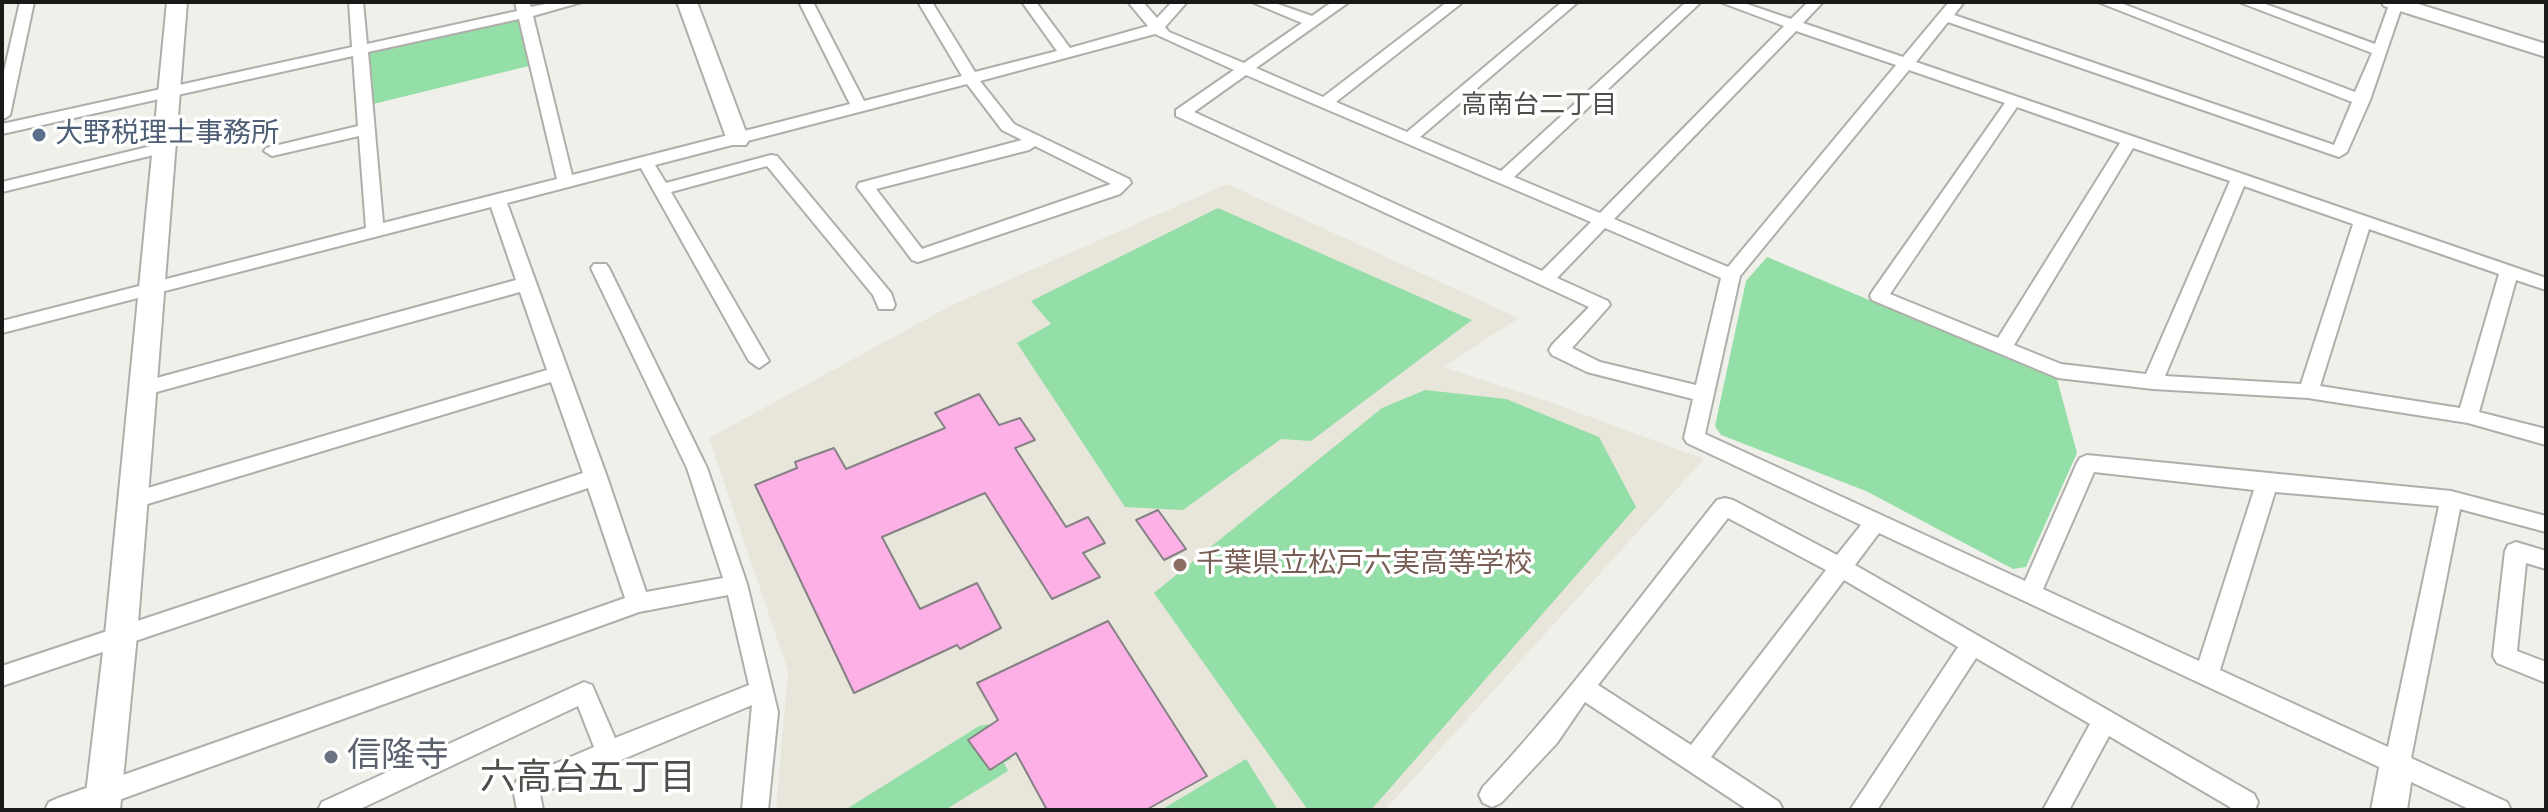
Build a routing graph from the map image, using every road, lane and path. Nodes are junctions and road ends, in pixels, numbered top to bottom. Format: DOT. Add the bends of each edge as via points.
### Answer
graph roads {
  1 [pos="27,2"];
  2 [pos="177,2"];
  3 [pos="356,2"];
  4 [pos="575,2"];
  5 [pos="687,2"];
  6 [pos="806,2"];
  7 [pos="925,2"];
  8 [pos="1029,2"];
  9 [pos="1135,2"];
  10 [pos="1180,2"];
  11 [pos="1259,2"];
  12 [pos="1342,2"];
  13 [pos="1456,2"];
  14 [pos="1571,2"];
  15 [pos="1694,2"];
  16 [pos="1727,2"];
  17 [pos="1816,2"];
  18 [pos="2105,2"];
  19 [pos="2246,2"];
  20 [pos="2395,3"];
  21 [pos="523,8"];
  22 [pos="1952,10"];
  23 [pos="1313,22"];
  24 [pos="1794,25"];
  25 [pos="1156,28"];
  26 [pos="360,50"];
  27 [pos="2380,51"];
  28 [pos="2546,51"];
  29 [pos="1067,54"];
  30 [pos="1909,64"];
  31 [pos="1246,70"];
  32 [pos="973,79"];
  33 [pos="169,92"];
  34 [pos="2362,100"];
  35 [pos="2014,101"];
  36 [pos="1326,102"];
  37 [pos="859,107"];
  38 [pos="2,115"];
  39 [pos="2,129"];
  40 [pos="366,129"];
  41 [pos="1410,138"];
  42 [pos="738,140"];
  43 [pos="1033,140"];
  44 [pos="2129,141"];
  45 [pos="164,148"];
  46 [pos="271,152"];
  47 [pos="646,163"];
  48 [pos="1503,178"];
  49 [pos="2239,179"];
  50 [pos="566,183"];
  51 [pos="2,187"];
  52 [pos="661,190"];
  53 [pos="498,202"];
  54 [pos="1604,220"];
  55 [pos="2363,221"];
  56 [pos="375,230"];
  57 [pos="600,268"];
  58 [pos="2509,271"];
  59 [pos="1731,275"];
  60 [pos="1544,280"];
  61 [pos="525,284"];
  62 [pos="2546,284"];
  63 [pos="151,290"];
  64 [pos="886,305"];
  65 [pos="2,327"];
  66 [pos="2002,348"];
  67 [pos="759,361"];
  68 [pos="556,374"];
  69 [pos="2153,382"];
  70 [pos="142,389"];
  71 [pos="2308,391"];
  72 [pos="1703,394"];
  73 [pos="2468,416"];
  74 [pos="2546,437"];
  75 [pos="597,477"];
  76 [pos="2267,483"];
  77 [pos="2451,499"];
  78 [pos="131,501"];
  79 [pos="1876,521"];
  80 [pos="2546,524"];
  81 [pos="2546,560"];
  82 [pos="1840,567"];
  83 [pos="736,584"];
  84 [pos="2031,592"];
  85 [pos="638,603"];
  86 [pos="121,635"];
  87 [pos="1972,645"];
  88 [pos="2546,673"];
  89 [pos="2207,674"];
  90 [pos="2,676"];
  91 [pos="1582,687"];
  92 [pos="762,690"];
  93 [pos="2104,722"];
  94 [pos="609,752"];
  95 [pos="1694,760"];
  96 [pos="2397,763"];
  97 [pos="1492,795"];
  98 [pos="103,802"];
  99 [pos="58,810"];
  100 [pos="331,810"];
  101 [pos="530,810"];
  102 [pos="755,810"];
  103 [pos="1770,810"];
  104 [pos="1863,810"];
  105 [pos="2056,810"];
  106 [pos="2242,810"];
  107 [pos="2389,810"];
  108 [pos="2498,810"];
  1 -- 38 [label="street"];
  2 -- 33 [label="street"];
  3 -- 26 [label="street"];
  4 -- 21 [label="street"];
  5 -- 42 [label="street"];
  6 -- 37 [label="street"];
  7 -- 32 [label="street"];
  8 -- 29 [label="street"];
  9 -- 25 [label="street"];
  10 -- 25 [label="street"];
  11 -- 23 [label="street"];
  12 -- 23 [label="street"];
  13 -- 36 [label="street"];
  14 -- 41 [label="street"];
  15 -- 48 [label="street"];
  16 -- 24 [label="street"];
  17 -- 24 [label="street"];
  18 -- 34 [label="street"];
  19 -- 27 [label="street"];
  20 -- 27 [label="street"];
  20 -- 28 [label="street"];
  21 -- 26 [label="street"];
  21 -- 50 [label="street"];
  22 -- 30 [label="street"];
  22 -- 34 [label="street" via="2339,152"];
  23 -- 31 [label="street"];
  24 -- 30 [label="street"];
  24 -- 54 [label="street"];
  25 -- 29 [label="street"];
  25 -- 31 [label="street"];
  26 -- 33 [label="street"];
  26 -- 40 [label="street"];
  27 -- 34 [label="street"];
  29 -- 32 [label="street"];
  30 -- 35 [label="street"];
  30 -- 59 [label="street"];
  31 -- 36 [label="street"];
  31 -- 60 [label="street" via="1182,113"];
  32 -- 37 [label="street"];
  32 -- 43 [label="street" via="1008,127"];
  33 -- 39 [label="street"];
  33 -- 45 [label="street"];
  35 -- 44 [label="street"];
  35 -- 66 [label="street" via="1879,296"];
  36 -- 41 [label="street"];
  37 -- 42 [label="street"];
  40 -- 46 [label="street"];
  40 -- 56 [label="street"];
  41 -- 48 [label="street"];
  42 -- 47 [label="street"];
  43 -- 43 [label="street" via="1023,147 865,187 918,256 1123,183"];
  44 -- 49 [label="street"];
  44 -- 66 [label="street"];
  45 -- 51 [label="street"];
  45 -- 63 [label="street"];
  47 -- 50 [label="street"];
  47 -- 52 [label="street"];
  48 -- 54 [label="street"];
  49 -- 55 [label="street"];
  49 -- 69 [label="street"];
  50 -- 53 [label="street"];
  52 -- 64 [label="street" via="771,160 882,293"];
  52 -- 67 [label="street"];
  53 -- 56 [label="street"];
  53 -- 61 [label="street"];
  54 -- 59 [label="street"];
  54 -- 60 [label="street"];
  55 -- 58 [label="street"];
  55 -- 71 [label="street"];
  56 -- 63 [label="street"];
  57 -- 83 [label="street" via="697,468"];
  58 -- 62 [label="street"];
  58 -- 73 [label="street"];
  59 -- 72 [label="street"];
  60 -- 72 [label="street" via="1601,305 1559,350 1594,367"];
  61 -- 68 [label="street"];
  61 -- 70 [label="street"];
  63 -- 65 [label="street"];
  63 -- 70 [label="street"];
  66 -- 69 [label="street" via="2058,371"];
  68 -- 75 [label="street"];
  68 -- 78 [label="street"];
  69 -- 71 [label="street"];
  70 -- 78 [label="street"];
  71 -- 73 [label="street"];
  72 -- 79 [label="street" via="1694,438"];
  73 -- 74 [label="street"];
  75 -- 85 [label="street"];
  75 -- 86 [label="street"];
  76 -- 77 [label="street"];
  76 -- 84 [label="street" via="2087,463"];
  76 -- 89 [label="street"];
  77 -- 80 [label="street"];
  77 -- 96 [label="street"];
  78 -- 86 [label="street"];
  79 -- 82 [label="street"];
  79 -- 84 [label="street"];
  81 -- 88 [label="street" via="2516,551 2505,656"];
  82 -- 87 [label="street"];
  82 -- 91 [label="street" via="1725,506"];
  82 -- 95 [label="street"];
  83 -- 85 [label="street"];
  83 -- 92 [label="street"];
  84 -- 89 [label="street"];
  85 -- 98 [label="street"];
  86 -- 90 [label="street"];
  86 -- 98 [label="street"];
  87 -- 93 [label="street"];
  87 -- 104 [label="street"];
  89 -- 96 [label="street"];
  91 -- 95 [label="street"];
  91 -- 97 [label="street" via="1548,735"];
  92 -- 94 [label="street"];
  92 -- 102 [label="street" via="766,712"];
  93 -- 105 [label="street"];
  93 -- 106 [label="street" via="2245,802"];
  94 -- 100 [label="street" via="584,692"];
  94 -- 101 [label="street" via="526,788"];
  95 -- 103 [label="street"];
  96 -- 107 [label="street"];
  96 -- 108 [label="street"];
  98 -- 99 [label="street"];
}
